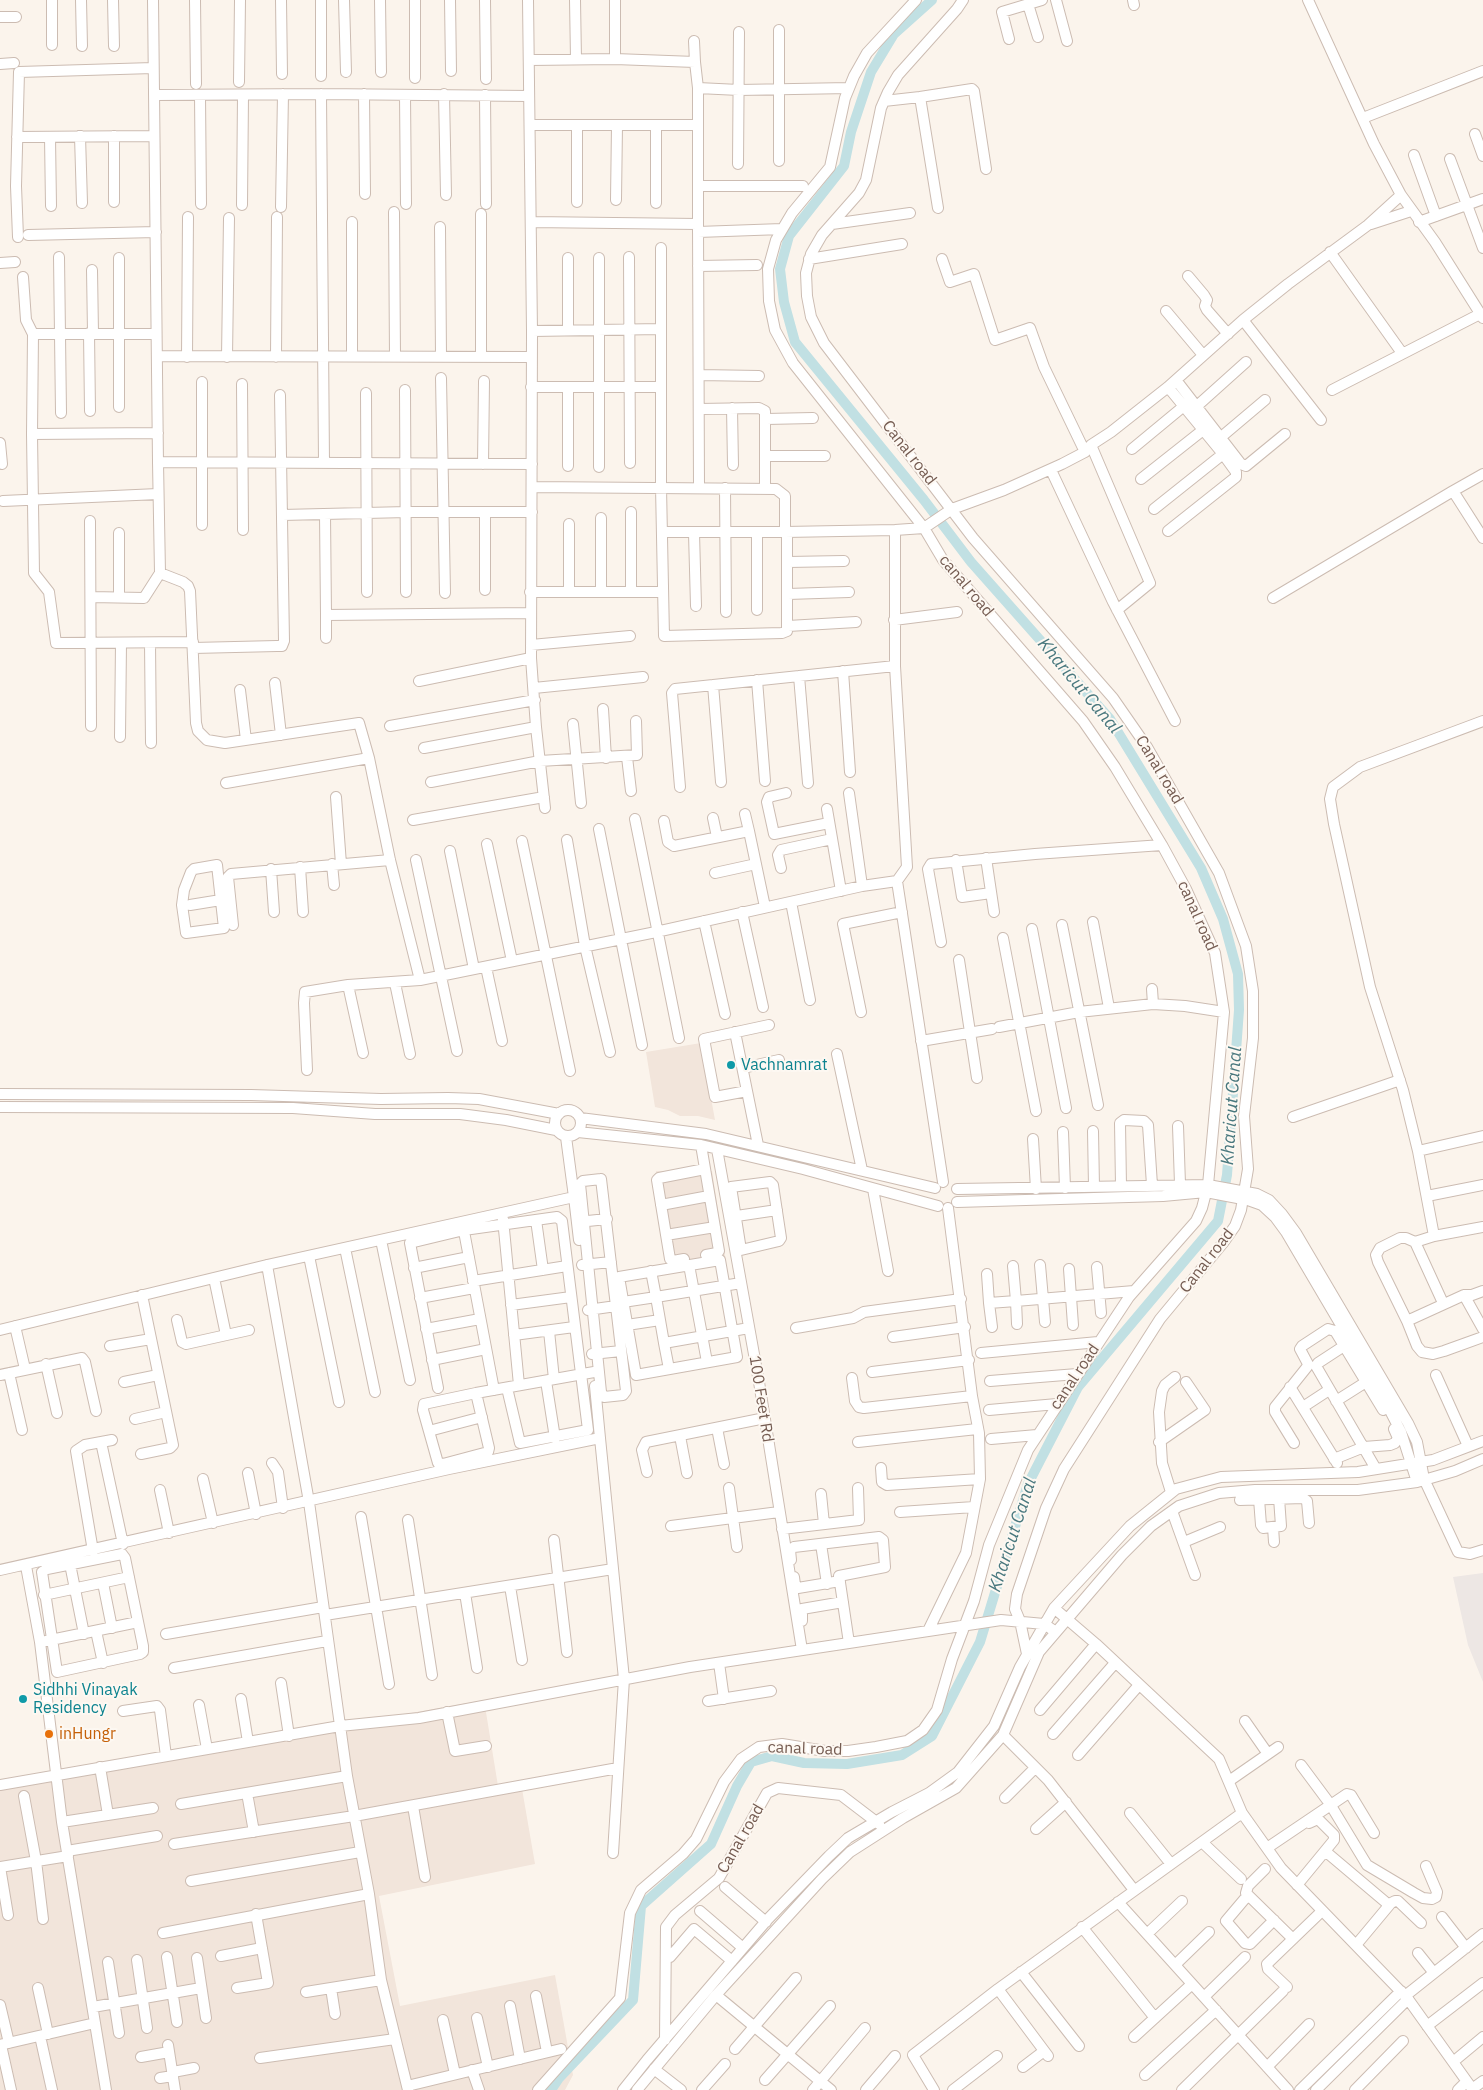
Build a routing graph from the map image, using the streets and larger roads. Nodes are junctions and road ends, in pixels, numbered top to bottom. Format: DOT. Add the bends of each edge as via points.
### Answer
graph roads {
  1 [pos="52,0"];
  2 [pos="81,0"];
  3 [pos="113,0"];
  4 [pos="154,0"];
  5 [pos="195,0"];
  6 [pos="240,0"];
  7 [pos="281,0"];
  8 [pos="321,0"];
  9 [pos="344,0"];
  10 [pos="380,0"];
  11 [pos="415,0"];
  12 [pos="450,0"];
  13 [pos="485,0"];
  14 [pos="528,0"];
  15 [pos="575,0"];
  16 [pos="615,0"];
  17 [pos="916,0"];
  18 [pos="963,0"];
  19 [pos="1042,0"];
  20 [pos="1056,0"];
  21 [pos="1308,0"];
  22 [pos="1028,4"];
  23 [pos="0,17"];
  24 [pos="16,17"];
  25 [pos="778,30"];
  26 [pos="739,32"];
  27 [pos="1038,37"];
  28 [pos="1009,39"];
  29 [pos="694,41"];
  30 [pos="1068,41"];
  31 [pos="52,45"];
  32 [pos="82,46"];
  33 [pos="114,46"];
  34 [pos="576,59"];
  35 [pos="615,59"];
  36 [pos="529,60"];
  37 [pos="695,62"];
  38 [pos="14,63"];
  39 [pos="0,64"];
  40 [pos="153,68"];
  41 [pos="451,71"];
  42 [pos="1483,71"];
  43 [pos="346,72"];
  44 [pos="381,72"];
  45 [pos="282,74"];
  46 [pos="321,76"];
  47 [pos="415,78"];
  48 [pos="486,79"];
  49 [pos="239,82"];
  50 [pos="196,84"];
  51 [pos="698,88"];
  52 [pos="849,88"];
  53 [pos="779,89"];
  54 [pos="739,90"];
  55 [pos="243,94"];
  56 [pos="283,94"];
  57 [pos="321,94"];
  58 [pos="364,94"];
  59 [pos="444,94"];
  60 [pos="154,95"];
  61 [pos="200,95"];
  62 [pos="405,95"];
  63 [pos="485,95"];
  64 [pos="529,96"];
  65 [pos="920,97"];
  66 [pos="884,101"];
  67 [pos="1363,118"];
  68 [pos="531,125"];
  69 [pos="577,125"];
  70 [pos="617,125"];
  71 [pos="698,125"];
  72 [pos="656,126"];
  73 [pos="1475,134"];
  74 [pos="80,136"];
  75 [pos="114,136"];
  76 [pos="154,136"];
  77 [pos="17,137"];
  78 [pos="50,137"];
  79 [pos="1414,155"];
  80 [pos="1483,156"];
  81 [pos="1450,159"];
  82 [pos="779,161"];
  83 [pos="738,164"];
  84 [pos="986,169"];
  85 [pos="698,186"];
  86 [pos="803,186"];
  87 [pos="365,194"];
  88 [pos="446,195"];
  89 [pos="1401,195"];
  90 [pos="1483,198"];
  91 [pos="616,200"];
  92 [pos="82,202"];
  93 [pos="114,202"];
  94 [pos="577,202"];
  95 [pos="201,204"];
  96 [pos="406,204"];
  97 [pos="486,204"];
  98 [pos="656,204"];
  99 [pos="1466,205"];
  100 [pos="51,206"];
  101 [pos="242,206"];
  102 [pos="281,207"];
  103 [pos="938,208"];
  104 [pos="1411,211"];
  105 [pos="394,212"];
  106 [pos="910,213"];
  107 [pos="481,214"];
  108 [pos="1436,216"];
  109 [pos="188,217"];
  110 [pos="229,218"];
  111 [pos="277,218"];
  112 [pos="352,222"];
  113 [pos="531,222"];
  114 [pos="1419,222"];
  115 [pos="832,224"];
  116 [pos="1368,225"];
  117 [pos="440,227"];
  118 [pos="698,228"];
  119 [pos="782,229"];
  120 [pos="156,232"];
  121 [pos="902,244"];
  122 [pos="661,248"];
  123 [pos="1483,248"];
  124 [pos="1330,252"];
  125 [pos="59,257"];
  126 [pos="629,257"];
  127 [pos="119,258"];
  128 [pos="568,258"];
  129 [pos="599,258"];
  130 [pos="809,259"];
  131 [pos="942,260"];
  132 [pos="15,262"];
  133 [pos="0,263"];
  134 [pos="757,265"];
  135 [pos="698,266"];
  136 [pos="92,270"];
  137 [pos="1188,276"];
  138 [pos="23,277"];
  139 [pos="1166,311"];
  140 [pos="1482,316"];
  141 [pos="1243,320"];
  142 [pos="629,329"];
  143 [pos="661,329"];
  144 [pos="568,330"];
  145 [pos="599,330"];
  146 [pos="532,331"];
  147 [pos="60,333"];
  148 [pos="91,333"];
  149 [pos="120,333"];
  150 [pos="33,334"];
  151 [pos="156,334"];
  152 [pos="1228,334"];
  153 [pos="1402,353"];
  154 [pos="156,356"];
  155 [pos="1203,356"];
  156 [pos="187,357"];
  157 [pos="228,357"];
  158 [pos="276,357"];
  159 [pos="395,357"];
  160 [pos="441,357"];
  161 [pos="481,357"];
  162 [pos="531,357"];
  163 [pos="323,358"];
  164 [pos="352,358"];
  165 [pos="1246,362"];
  166 [pos="699,375"];
  167 [pos="759,376"];
  168 [pos="441,378"];
  169 [pos="484,380"];
  170 [pos="1176,380"];
  171 [pos="202,382"];
  172 [pos="242,384"];
  173 [pos="531,387"];
  174 [pos="568,387"];
  175 [pos="600,387"];
  176 [pos="629,387"];
  177 [pos="661,387"];
  178 [pos="1168,387"];
  179 [pos="405,390"];
  180 [pos="1332,390"];
  181 [pos="366,393"];
  182 [pos="280,395"];
  183 [pos="1266,400"];
  184 [pos="1184,406"];
  185 [pos="1196,406"];
  186 [pos="119,407"];
  187 [pos="732,408"];
  188 [pos="699,409"];
  189 [pos="90,411"];
  190 [pos="61,412"];
  191 [pos="813,418"];
  192 [pos="766,419"];
  193 [pos="1321,420"];
  194 [pos="1203,430"];
  195 [pos="158,433"];
  196 [pos="32,434"];
  197 [pos="1285,434"];
  198 [pos="1220,438"];
  199 [pos="0,443"];
  200 [pos="1088,448"];
  201 [pos="1132,449"];
  202 [pos="1223,454"];
  203 [pos="766,456"];
  204 [pos="825,456"];
  205 [pos="158,462"];
  206 [pos="202,462"];
  207 [pos="242,462"];
  208 [pos="282,463"];
  209 [pos="324,463"];
  210 [pos="366,463"];
  211 [pos="406,463"];
  212 [pos="630,463"];
  213 [pos="2,464"];
  214 [pos="443,464"];
  215 [pos="483,464"];
  216 [pos="532,464"];
  217 [pos="733,465"];
  218 [pos="568,466"];
  219 [pos="600,467"];
  220 [pos="1051,470"];
  221 [pos="1483,474"];
  222 [pos="1141,479"];
  223 [pos="532,487"];
  224 [pos="661,487"];
  225 [pos="699,488"];
  226 [pos="725,488"];
  227 [pos="765,488"];
  228 [pos="1453,491"];
  229 [pos="158,494"];
  230 [pos="34,500"];
  231 [pos="3,501"];
  232 [pos="1154,509"];
  233 [pos="949,511"];
  234 [pos="407,512"];
  235 [pos="445,512"];
  236 [pos="532,512"];
  237 [pos="631,512"];
  238 [pos="367,513"];
  239 [pos="485,513"];
  240 [pos="325,514"];
  241 [pos="282,515"];
  242 [pos="601,518"];
  243 [pos="90,521"];
  244 [pos="569,524"];
  245 [pos="202,525"];
  246 [pos="242,530"];
  247 [pos="895,530"];
  248 [pos="663,532"];
  249 [pos="786,532"];
  250 [pos="925,532"];
  251 [pos="1168,532"];
  252 [pos="119,533"];
  253 [pos="694,533"];
  254 [pos="725,533"];
  255 [pos="757,533"];
  256 [pos="1483,538"];
  257 [pos="844,561"];
  258 [pos="788,562"];
  259 [pos="160,573"];
  260 [pos="485,590"];
  261 [pos="367,592"];
  262 [pos="406,592"];
  263 [pos="530,592"];
  264 [pos="569,592"];
  265 [pos="601,592"];
  266 [pos="631,592"];
  267 [pos="662,592"];
  268 [pos="849,592"];
  269 [pos="444,593"];
  270 [pos="788,594"];
  271 [pos="91,597"];
  272 [pos="119,597"];
  273 [pos="1273,598"];
  274 [pos="696,606"];
  275 [pos="757,610"];
  276 [pos="1118,610"];
  277 [pos="726,612"];
  278 [pos="957,612"];
  279 [pos="531,613"];
  280 [pos="326,615"];
  281 [pos="894,620"];
  282 [pos="856,622"];
  283 [pos="788,626"];
  284 [pos="630,636"];
  285 [pos="326,638"];
  286 [pos="121,643"];
  287 [pos="91,644"];
  288 [pos="150,644"];
  289 [pos="193,645"];
  290 [pos="531,645"];
  291 [pos="531,658"];
  292 [pos="896,666"];
  293 [pos="843,671"];
  294 [pos="799,676"];
  295 [pos="643,678"];
  296 [pos="419,680"];
  297 [pos="757,680"];
  298 [pos="275,683"];
  299 [pos="713,685"];
  300 [pos="534,688"];
  301 [pos="240,690"];
  302 [pos="535,700"];
  303 [pos="603,709"];
  304 [pos="636,721"];
  305 [pos="1175,721"];
  306 [pos="1483,721"];
  307 [pos="573,724"];
  308 [pos="92,726"];
  309 [pos="390,726"];
  310 [pos="536,727"];
  311 [pos="281,734"];
  312 [pos="120,737"];
  313 [pos="246,740"];
  314 [pos="151,743"];
  315 [pos="424,748"];
  316 [pos="627,757"];
  317 [pos="369,758"];
  318 [pos="606,758"];
  319 [pos="576,760"];
  320 [pos="540,761"];
  321 [pos="850,772"];
  322 [pos="764,781"];
  323 [pos="431,782"];
  324 [pos="721,782"];
  325 [pos="226,783"];
  326 [pos="808,783"];
  327 [pos="680,787"];
  328 [pos="631,791"];
  329 [pos="786,793"];
  330 [pos="849,793"];
  331 [pos="336,797"];
  332 [pos="544,797"];
  333 [pos="580,803"];
  334 [pos="545,808"];
  335 [pos="827,809"];
  336 [pos="745,814"];
  337 [pos="713,818"];
  338 [pos="635,819"];
  339 [pos="413,820"];
  340 [pos="664,821"];
  341 [pos="829,823"];
  342 [pos="599,829"];
  343 [pos="749,831"];
  344 [pos="717,837"];
  345 [pos="832,839"];
  346 [pos="567,840"];
  347 [pos="522,841"];
  348 [pos="487,844"];
  349 [pos="1162,845"];
  350 [pos="450,850"];
  351 [pos="986,858"];
  352 [pos="390,860"];
  353 [pos="416,860"];
  354 [pos="956,860"];
  355 [pos="337,864"];
  356 [pos="756,864"];
  357 [pos="300,867"];
  358 [pos="781,868"];
  359 [pos="271,869"];
  360 [pos="715,873"];
  361 [pos="897,881"];
  362 [pos="334,885"];
  363 [pos="862,886"];
  364 [pos="841,891"];
  365 [pos="991,893"];
  366 [pos="226,899"];
  367 [pos="791,902"];
  368 [pos="190,905"];
  369 [pos="765,907"];
  370 [pos="274,912"];
  371 [pos="303,912"];
  372 [pos="742,912"];
  373 [pos="902,912"];
  374 [pos="994,912"];
  375 [pos="704,921"];
  376 [pos="1093,922"];
  377 [pos="233,925"];
  378 [pos="1062,925"];
  379 [pos="1032,930"];
  380 [pos="656,932"];
  381 [pos="1003,938"];
  382 [pos="621,939"];
  383 [pos="941,942"];
  384 [pos="585,946"];
  385 [pos="546,954"];
  386 [pos="959,960"];
  387 [pos="512,961"];
  388 [pos="486,967"];
  389 [pos="474,969"];
  390 [pos="442,975"];
  391 [pos="420,980"];
  392 [pos="395,983"];
  393 [pos="348,985"];
  394 [pos="1152,989"];
  395 [pos="810,1000"];
  396 [pos="1154,1004"];
  397 [pos="763,1007"];
  398 [pos="1109,1008"];
  399 [pos="860,1012"];
  400 [pos="1079,1012"];
  401 [pos="1224,1012"];
  402 [pos="725,1014"];
  403 [pos="1048,1017"];
  404 [pos="1018,1023"];
  405 [pos="769,1025"];
  406 [pos="735,1032"];
  407 [pos="970,1032"];
  408 [pos="679,1038"];
  409 [pos="502,1041"];
  410 [pos="921,1041"];
  411 [pos="642,1045"];
  412 [pos="457,1051"];
  413 [pos="363,1052"];
  414 [pos="610,1052"];
  415 [pos="410,1054"];
  416 [pos="837,1054"];
  417 [pos="778,1060"];
  418 [pos="743,1068"];
  419 [pos="307,1070"];
  420 [pos="570,1071"];
  421 [pos="977,1078"];
  422 [pos="1400,1080"];
  423 [pos="747,1091"];
  424 [pos="0,1094"];
  425 [pos="1098,1105"];
  426 [pos="0,1106"];
  427 [pos="1066,1108"];
  428 [pos="1036,1111"];
  429 [pos="559,1114"];
  430 [pos="1294,1117"];
  431 [pos="580,1118"];
  432 [pos="1178,1126"];
  433 [pos="556,1130"];
  434 [pos="1093,1131"];
  435 [pos="578,1132"];
  436 [pos="1063,1132"];
  437 [pos="1483,1136"];
  438 [pos="566,1137"];
  439 [pos="1033,1139"];
  440 [pos="758,1145"];
  441 [pos="701,1146"];
  442 [pos="717,1149"];
  443 [pos="1418,1151"];
  444 [pos="705,1169"];
  445 [pos="862,1170"];
  446 [pos="1180,1184"];
  447 [pos="939,1185"];
  448 [pos="1152,1185"];
  449 [pos="1483,1185"];
  450 [pos="1121,1186"];
  451 [pos="1094,1187"];
  452 [pos="1036,1188"];
  453 [pos="1064,1188"];
  454 [pos="1207,1188"];
  455 [pos="873,1189"];
  456 [pos="957,1189"];
  457 [pos="709,1196"];
  458 [pos="1243,1196"];
  459 [pos="1427,1196"];
  460 [pos="574,1197"];
  461 [pos="661,1205"];
  462 [pos="948,1205"];
  463 [pos="777,1210"];
  464 [pos="502,1213"];
  465 [pos="732,1217"];
  466 [pos="606,1219"];
  467 [pos="536,1220"];
  468 [pos="580,1222"];
  469 [pos="503,1225"];
  470 [pos="463,1226"];
  471 [pos="714,1227"];
  472 [pos="1483,1227"];
  473 [pos="666,1235"];
  474 [pos="1434,1236"];
  475 [pos="381,1240"];
  476 [pos="1415,1242"];
  477 [pos="345,1248"];
  478 [pos="309,1256"];
  479 [pos="469,1257"];
  480 [pos="611,1262"];
  481 [pos="267,1265"];
  482 [pos="585,1265"];
  483 [pos="689,1265"];
  484 [pos="1040,1265"];
  485 [pos="567,1266"];
  486 [pos="1013,1266"];
  487 [pos="414,1268"];
  488 [pos="1097,1268"];
  489 [pos="1069,1269"];
  490 [pos="543,1270"];
  491 [pos="651,1271"];
  492 [pos="888,1271"];
  493 [pos="987,1274"];
  494 [pos="508,1275"];
  495 [pos="214,1278"];
  496 [pos="741,1283"];
  497 [pos="474,1284"];
  498 [pos="725,1285"];
  499 [pos="693,1290"];
  500 [pos="1134,1291"];
  501 [pos="1483,1291"];
  502 [pos="1099,1294"];
  503 [pos="1464,1294"];
  504 [pos="142,1295"];
  505 [pos="1071,1296"];
  506 [pos="570,1297"];
  507 [pos="656,1297"];
  508 [pos="420,1298"];
  509 [pos="961,1299"];
  510 [pos="1043,1299"];
  511 [pos="1016,1301"];
  512 [pos="989,1303"];
  513 [pos="1443,1303"];
  514 [pos="620,1304"];
  515 [pos="512,1305"];
  516 [pos="590,1309"];
  517 [pos="1101,1313"];
  518 [pos="480,1319"];
  519 [pos="177,1320"];
  520 [pos="660,1320"];
  521 [pos="1407,1321"];
  522 [pos="1045,1322"];
  523 [pos="1017,1324"];
  524 [pos="627,1325"];
  525 [pos="1074,1325"];
  526 [pos="15,1326"];
  527 [pos="965,1327"];
  528 [pos="992,1327"];
  529 [pos="574,1328"];
  530 [pos="749,1328"];
  531 [pos="796,1328"];
  532 [pos="426,1329"];
  533 [pos="0,1330"];
  534 [pos="249,1330"];
  535 [pos="1483,1330"];
  536 [pos="549,1331"];
  537 [pos="733,1331"];
  538 [pos="226,1335"];
  539 [pos="514,1335"];
  540 [pos="702,1337"];
  541 [pos="892,1337"];
  542 [pos="1483,1337"];
  543 [pos="151,1338"];
  544 [pos="1098,1342"];
  545 [pos="664,1343"];
  546 [pos="110,1346"];
  547 [pos="1344,1346"];
  548 [pos="486,1349"];
  549 [pos="621,1351"];
  550 [pos="981,1352"];
  551 [pos="595,1354"];
  552 [pos="432,1360"];
  553 [pos="969,1360"];
  554 [pos="707,1362"];
  555 [pos="46,1364"];
  556 [pos="25,1369"];
  557 [pos="669,1370"];
  558 [pos="594,1372"];
  559 [pos="872,1372"];
  560 [pos="5,1374"];
  561 [pos="1077,1374"];
  562 [pos="158,1375"];
  563 [pos="580,1375"];
  564 [pos="1436,1375"];
  565 [pos="852,1378"];
  566 [pos="1175,1378"];
  567 [pos="410,1380"];
  568 [pos="550,1380"];
  569 [pos="990,1381"];
  570 [pos="124,1382"];
  571 [pos="1186,1382"];
  572 [pos="1366,1382"];
  573 [pos="520,1385"];
  574 [pos="1290,1387"];
  575 [pos="438,1388"];
  576 [pos="507,1388"];
  577 [pos="494,1390"];
  578 [pos="1329,1390"];
  579 [pos="375,1392"];
  580 [pos="476,1393"];
  581 [pos="972,1396"];
  582 [pos="1336,1401"];
  583 [pos="339,1402"];
  584 [pos="1057,1404"];
  585 [pos="1303,1407"];
  586 [pos="990,1410"];
  587 [pos="96,1411"];
  588 [pos="166,1412"];
  589 [pos="57,1413"];
  590 [pos="482,1418"];
  591 [pos="765,1418"];
  592 [pos="135,1419"];
  593 [pos="717,1428"];
  594 [pos="977,1429"];
  595 [pos="22,1430"];
  596 [pos="429,1431"];
  597 [pos="1037,1435"];
  598 [pos="680,1436"];
  599 [pos="555,1438"];
  600 [pos="600,1438"];
  601 [pos="992,1439"];
  602 [pos="112,1440"];
  603 [pos="1483,1441"];
  604 [pos="101,1442"];
  605 [pos="858,1442"];
  606 [pos="1159,1442"];
  607 [pos="1294,1443"];
  608 [pos="1468,1446"];
  609 [pos="1364,1447"];
  610 [pos="141,1454"];
  611 [pos="1334,1459"];
  612 [pos="1483,1459"];
  613 [pos="272,1463"];
  614 [pos="1416,1463"];
  615 [pos="724,1464"];
  616 [pos="881,1468"];
  617 [pos="1376,1469"];
  618 [pos="647,1472"];
  619 [pos="1343,1472"];
  620 [pos="248,1473"];
  621 [pos="687,1473"];
  622 [pos="203,1479"];
  623 [pos="980,1479"];
  624 [pos="1421,1481"];
  625 [pos="730,1488"];
  626 [pos="858,1488"];
  627 [pos="160,1490"];
  628 [pos="1171,1492"];
  629 [pos="821,1494"];
  630 [pos="1273,1496"];
  631 [pos="1259,1499"];
  632 [pos="1240,1500"];
  633 [pos="308,1502"];
  634 [pos="974,1507"];
  635 [pos="283,1508"];
  636 [pos="1172,1511"];
  637 [pos="779,1512"];
  638 [pos="900,1512"];
  639 [pos="256,1514"];
  640 [pos="361,1517"];
  641 [pos="734,1518"];
  642 [pos="408,1520"];
  643 [pos="1309,1523"];
  644 [pos="213,1524"];
  645 [pos="824,1524"];
  646 [pos="671,1526"];
  647 [pos="1220,1527"];
  648 [pos="1273,1527"];
  649 [pos="782,1529"];
  650 [pos="169,1533"];
  651 [pos="554,1540"];
  652 [pos="1184,1542"];
  653 [pos="1274,1542"];
  654 [pos="123,1544"];
  655 [pos="820,1544"];
  656 [pos="737,1547"];
  657 [pos="1483,1550"];
  658 [pos="93,1551"];
  659 [pos="70,1564"];
  660 [pos="26,1566"];
  661 [pos="613,1569"];
  662 [pos="0,1570"];
  663 [pos="1195,1575"];
  664 [pos="129,1577"];
  665 [pos="558,1578"];
  666 [pos="103,1582"];
  667 [pos="840,1582"];
  668 [pos="827,1584"];
  669 [pos="510,1586"];
  670 [pos="75,1589"];
  671 [pos="466,1593"];
  672 [pos="44,1595"];
  673 [pos="420,1600"];
  674 [pos="843,1602"];
  675 [pos="375,1607"];
  676 [pos="1054,1608"];
  677 [pos="324,1611"];
  678 [pos="1066,1619"];
  679 [pos="1020,1621"];
  680 [pos="138,1622"];
  681 [pos="802,1623"];
  682 [pos="1044,1624"];
  683 [pos="967,1625"];
  684 [pos="112,1628"];
  685 [pos="96,1631"];
  686 [pos="928,1631"];
  687 [pos="1056,1632"];
  688 [pos="84,1634"];
  689 [pos="166,1634"];
  690 [pos="52,1640"];
  691 [pos="327,1641"];
  692 [pos="40,1642"];
  693 [pos="849,1643"];
  694 [pos="1096,1644"];
  695 [pos="802,1650"];
  696 [pos="567,1652"];
  697 [pos="1027,1654"];
  698 [pos="522,1660"];
  699 [pos="103,1663"];
  700 [pos="719,1663"];
  701 [pos="1116,1663"];
  702 [pos="174,1668"];
  703 [pos="477,1668"];
  704 [pos="432,1675"];
  705 [pos="624,1679"];
  706 [pos="281,1683"];
  707 [pos="389,1684"];
  708 [pos="1139,1684"];
  709 [pos="770,1691"];
  710 [pos="241,1699"];
  711 [pos="724,1699"];
  712 [pos="708,1701"];
  713 [pos="199,1705"];
  714 [pos="1040,1710"];
  715 [pos="123,1711"];
  716 [pos="447,1712"];
  717 [pos="1245,1721"];
  718 [pos="340,1726"];
  719 [pos="1002,1734"];
  720 [pos="1053,1734"];
  721 [pos="289,1736"];
  722 [pos="248,1742"];
  723 [pos="486,1746"];
  724 [pos="1278,1747"];
  725 [pos="207,1749"];
  726 [pos="1268,1754"];
  727 [pos="1078,1755"];
  728 [pos="166,1756"];
  729 [pos="1301,1765"];
  730 [pos="100,1767"];
  731 [pos="618,1768"];
  732 [pos="1035,1768"];
  733 [pos="55,1775"];
  734 [pos="348,1776"];
  735 [pos="1229,1781"];
  736 [pos="0,1785"];
  737 [pos="247,1793"];
  738 [pos="24,1796"];
  739 [pos="1005,1798"];
  740 [pos="1066,1802"];
  741 [pos="181,1804"];
  742 [pos="1330,1804"];
  743 [pos="413,1806"];
  744 [pos="153,1808"];
  745 [pos="1130,1812"];
  746 [pos="1242,1813"];
  747 [pos="108,1815"];
  748 [pos="354,1816"];
  749 [pos="876,1821"];
  750 [pos="62,1822"];
  751 [pos="885,1829"];
  752 [pos="1036,1829"];
  753 [pos="1301,1829"];
  754 [pos="254,1832"];
  755 [pos="1374,1833"];
  756 [pos="157,1836"];
  757 [pos="1202,1842"];
  758 [pos="174,1844"];
  759 [pos="1267,1848"];
  760 [pos="1325,1851"];
  761 [pos="360,1852"];
  762 [pos="68,1853"];
  763 [pos="613,1853"];
  764 [pos="36,1861"];
  765 [pos="1171,1864"];
  766 [pos="1426,1866"];
  767 [pos="0,1867"];
  768 [pos="1264,1869"];
  769 [pos="425,1877"];
  770 [pos="1241,1879"];
  771 [pos="192,1881"];
  772 [pos="1297,1885"];
  773 [pos="725,1887"];
  774 [pos="1134,1890"];
  775 [pos="369,1894"];
  776 [pos="1248,1895"];
  777 [pos="1182,1901"];
  778 [pos="1118,1902"];
  779 [pos="1389,1905"];
  780 [pos="1322,1910"];
  781 [pos="700,1911"];
  782 [pos="256,1914"];
  783 [pos="8,1915"];
  784 [pos="1442,1918"];
  785 [pos="43,1919"];
  786 [pos="1274,1920"];
  787 [pos="766,1922"];
  788 [pos="1421,1923"];
  789 [pos="1082,1927"];
  790 [pos="1209,1932"];
  791 [pos="163,1933"];
  792 [pos="1147,1934"];
  793 [pos="1483,1934"];
  794 [pos="1293,1939"];
  795 [pos="1356,1945"];
  796 [pos="262,1948"];
  797 [pos="743,1948"];
  798 [pos="1466,1948"];
  799 [pos="1418,1953"];
  800 [pos="167,1956"];
  801 [pos="221,1956"];
  802 [pos="670,1957"];
  803 [pos="1245,1957"];
  804 [pos="196,1958"];
  805 [pos="137,1960"];
  806 [pos="732,1961"];
  807 [pos="108,1962"];
  808 [pos="1175,1965"];
  809 [pos="1021,1972"];
  810 [pos="1434,1973"];
  811 [pos="796,1978"];
  812 [pos="381,1980"];
  813 [pos="1483,1983"];
  814 [pos="1192,1984"];
  815 [pos="38,1988"];
  816 [pos="201,1988"];
  817 [pos="237,1988"];
  818 [pos="331,1988"];
  819 [pos="998,1989"];
  820 [pos="306,1992"];
  821 [pos="172,1993"];
  822 [pos="716,1995"];
  823 [pos="1405,1995"];
  824 [pos="536,1996"];
  825 [pos="1204,1997"];
  826 [pos="143,1998"];
  827 [pos="115,2003"];
  828 [pos="0,2005"];
  829 [pos="510,2006"];
  830 [pos="830,2006"];
  831 [pos="93,2007"];
  832 [pos="1216,2010"];
  833 [pos="335,2014"];
  834 [pos="206,2018"];
  835 [pos="477,2018"];
  836 [pos="1155,2018"];
  837 [pos="443,2020"];
  838 [pos="177,2022"];
  839 [pos="95,2023"];
  840 [pos="1309,2024"];
  841 [pos="1427,2026"];
  842 [pos="755,2027"];
  843 [pos="147,2028"];
  844 [pos="865,2028"];
  845 [pos="119,2033"];
  846 [pos="1238,2034"];
  847 [pos="44,2035"];
  848 [pos="1134,2037"];
  849 [pos="1483,2037"];
  850 [pos="395,2039"];
  851 [pos="665,2039"];
  852 [pos="1403,2041"];
  853 [pos="3,2044"];
  854 [pos="1079,2046"];
  855 [pos="562,2049"];
  856 [pos="735,2049"];
  857 [pos="547,2052"];
  858 [pos="665,2054"];
  859 [pos="788,2054"];
  860 [pos="895,2056"];
  861 [pos="997,2056"];
  862 [pos="141,2058"];
  863 [pos="260,2058"];
  864 [pos="520,2059"];
  865 [pos="1452,2062"];
  866 [pos="725,2064"];
  867 [pos="1023,2066"];
  868 [pos="488,2067"];
  869 [pos="1267,2067"];
  870 [pos="194,2068"];
  871 [pos="654,2069"];
  872 [pos="472,2070"];
  873 [pos="173,2074"];
  874 [pos="455,2074"];
  875 [pos="1145,2075"];
  876 [pos="160,2078"];
  877 [pos="765,2080"];
  878 [pos="821,2081"];
  879 [pos="1483,2081"];
  880 [pos="1470,2087"];
  881 [pos="407,2088"];
  882 [pos="11,2090"];
  883 [pos="52,2090"];
  884 [pos="106,2090"];
  885 [pos="175,2090"];
  886 [pos="479,2090"];
  887 [pos="538,2090"];
  888 [pos="623,2090"];
  889 [pos="637,2090"];
  890 [pos="681,2090"];
  891 [pos="702,2090"];
  892 [pos="813,2090"];
  893 [pos="831,2090"];
  894 [pos="866,2090"];
  895 [pos="934,2090"];
  896 [pos="953,2090"];
  897 [pos="1182,2090"];
  898 [pos="1288,2090"];
  899 [pos="1300,2090"];
  900 [pos="1316,2090"];
  901 [pos="1355,2090"];
  902 [pos="1458,2090"];
  1 -- 31 [label="street"];
  2 -- 32 [label="street"];
  3 -- 33 [label="street"];
  4 -- 40 [label="street"];
  5 -- 50 [label="street"];
  6 -- 49 [label="street"];
  7 -- 45 [label="street"];
  8 -- 46 [label="street"];
  9 -- 43 [label="street"];
  10 -- 44 [label="street"];
  11 -- 47 [label="street"];
  12 -- 41 [label="street"];
  13 -- 48 [label="street"];
  14 -- 36 [label="street"];
  15 -- 34 [label="street"];
  16 -- 35 [label="street"];
  17 -- 52 [label="street, canal road" via="867,53"];
  18 -- 66 [label="street, Canal road" via="898,75"];
  19 -- 22 [label="street"];
  20 -- 30 [label="street"];
  21 -- 67 [label="street"];
  22 -- 27 [label="street"];
  22 -- 28 [label="street" via="1002,12"];
  23 -- 24 [label="street"];
  25 -- 53 [label="street"];
  26 -- 54 [label="street"];
  29 -- 37 [label="street"];
  34 -- 35 [label="street"];
  34 -- 36 [label="street"];
  35 -- 37 [label="street"];
  36 -- 64 [label="street"];
  37 -- 51 [label="street"];
  38 -- 39 [label="street"];
  40 -- 60 [label="street"];
  40 -- 77 [label="street" via="19,72"];
  42 -- 67 [label="street"];
  51 -- 54 [label="street"];
  51 -- 71 [label="street"];
  52 -- 53 [label="street"];
  52 -- 119 [label="street, canal road" via="830,167"];
  53 -- 54 [label="street"];
  53 -- 82 [label="street"];
  54 -- 83 [label="street"];
  55 -- 56 [label="street"];
  55 -- 61 [label="street"];
  55 -- 101 [label="street"];
  56 -- 57 [label="street"];
  56 -- 102 [label="street"];
  57 -- 58 [label="street"];
  57 -- 163 [label="street"];
  58 -- 62 [label="street"];
  58 -- 87 [label="street"];
  59 -- 62 [label="street"];
  59 -- 63 [label="street"];
  59 -- 88 [label="street"];
  60 -- 61 [label="street"];
  60 -- 76 [label="street"];
  61 -- 95 [label="street"];
  62 -- 96 [label="street"];
  63 -- 64 [label="street"];
  63 -- 97 [label="street"];
  64 -- 68 [label="street"];
  65 -- 66 [label="street"];
  65 -- 84 [label="street" via="974,91"];
  65 -- 103 [label="street"];
  66 -- 115 [label="street, Canal road" via="866,180"];
  67 -- 89 [label="street"];
  68 -- 69 [label="street"];
  68 -- 113 [label="street"];
  69 -- 70 [label="street"];
  69 -- 94 [label="street"];
  70 -- 72 [label="street"];
  70 -- 91 [label="street"];
  71 -- 72 [label="street"];
  71 -- 85 [label="street"];
  72 -- 98 [label="street"];
  73 -- 80 [label="street"];
  74 -- 75 [label="street"];
  74 -- 78 [label="street"];
  74 -- 92 [label="street"];
  75 -- 76 [label="street"];
  75 -- 93 [label="street"];
  76 -- 120 [label="street"];
  77 -- 78 [label="street"];
  77 -- 120 [label="street" via="23,236"];
  78 -- 100 [label="street"];
  79 -- 108 [label="street"];
  81 -- 99 [label="street"];
  85 -- 86 [label="street"];
  85 -- 118 [label="street"];
  89 -- 104 [label="street"];
  89 -- 116 [label="street"];
  90 -- 99 [label="street"];
  99 -- 108 [label="street"];
  99 -- 123 [label="street"];
  104 -- 114 [label="street"];
  104 -- 116 [label="street"];
  105 -- 159 [label="street"];
  106 -- 115 [label="street"];
  107 -- 161 [label="street"];
  108 -- 114 [label="street"];
  109 -- 156 [label="street"];
  110 -- 157 [label="street"];
  111 -- 158 [label="street"];
  112 -- 164 [label="street"];
  113 -- 118 [label="street"];
  113 -- 146 [label="street"];
  114 -- 140 [label="street"];
  115 -- 130 [label="street, Canal road"];
  116 -- 124 [label="street"];
  117 -- 160 [label="street"];
  118 -- 119 [label="street"];
  118 -- 135 [label="street"];
  119 -- 250 [label="street, canal road" via="768,269 769,301 775,330 792,363"];
  120 -- 151 [label="street"];
  121 -- 130 [label="street"];
  122 -- 143 [label="street"];
  124 -- 141 [label="street"];
  124 -- 153 [label="street"];
  125 -- 147 [label="street"];
  126 -- 142 [label="street"];
  127 -- 149 [label="street"];
  128 -- 144 [label="street"];
  129 -- 145 [label="street"];
  130 -- 233 [label="street, Canal road" via="807,296 811,317 824,343"];
  131 -- 200 [label="street" via="950,282 974,274 995,340 1030,328 1044,367"];
  132 -- 133 [label="street"];
  134 -- 135 [label="street"];
  135 -- 166 [label="street"];
  136 -- 148 [label="street"];
  137 -- 152 [label="street" via="1207,300 1207,310"];
  138 -- 150 [label="street" via="26,320"];
  139 -- 155 [label="street"];
  140 -- 153 [label="street"];
  141 -- 152 [label="street"];
  141 -- 193 [label="street"];
  142 -- 143 [label="street"];
  142 -- 145 [label="street"];
  142 -- 176 [label="street"];
  143 -- 177 [label="street"];
  144 -- 145 [label="street"];
  144 -- 146 [label="street"];
  145 -- 175 [label="street"];
  146 -- 162 [label="street"];
  147 -- 148 [label="street"];
  147 -- 150 [label="street"];
  147 -- 190 [label="street"];
  148 -- 149 [label="street"];
  148 -- 189 [label="street"];
  149 -- 151 [label="street"];
  149 -- 186 [label="street"];
  150 -- 196 [label="street"];
  151 -- 154 [label="street"];
  152 -- 155 [label="street"];
  153 -- 180 [label="street"];
  154 -- 156 [label="street"];
  154 -- 195 [label="street"];
  155 -- 170 [label="street"];
  156 -- 157 [label="street"];
  157 -- 158 [label="street"];
  158 -- 163 [label="street"];
  159 -- 160 [label="street"];
  159 -- 164 [label="street"];
  160 -- 161 [label="street"];
  161 -- 162 [label="street"];
  162 -- 173 [label="street"];
  163 -- 164 [label="street"];
  163 -- 209 [label="street"];
  165 -- 185 [label="street"];
  166 -- 167 [label="street"];
  166 -- 188 [label="street"];
  168 -- 214 [label="street"];
  169 -- 215 [label="street"];
  170 -- 178 [label="street"];
  170 -- 185 [label="street"];
  171 -- 206 [label="street"];
  172 -- 207 [label="street"];
  173 -- 174 [label="street"];
  173 -- 216 [label="street"];
  174 -- 175 [label="street"];
  174 -- 218 [label="street"];
  175 -- 176 [label="street"];
  175 -- 219 [label="street"];
  176 -- 177 [label="street"];
  176 -- 212 [label="street"];
  177 -- 224 [label="street"];
  178 -- 184 [label="street"];
  178 -- 200 [label="street"];
  179 -- 211 [label="street"];
  181 -- 210 [label="street"];
  182 -- 208 [label="street"];
  183 -- 198 [label="street"];
  184 -- 194 [label="street"];
  184 -- 201 [label="street"];
  185 -- 198 [label="street"];
  187 -- 188 [label="street"];
  187 -- 192 [label="street" via="763,409"];
  187 -- 217 [label="street"];
  188 -- 225 [label="street"];
  191 -- 192 [label="street"];
  192 -- 203 [label="street"];
  194 -- 202 [label="street"];
  194 -- 222 [label="street"];
  195 -- 196 [label="street"];
  195 -- 205 [label="street"];
  196 -- 230 [label="street"];
  197 -- 198 [label="street" via="1246,466"];
  199 -- 213 [label="street"];
  200 -- 220 [label="street"];
  200 -- 276 [label="street" via="1150,583"];
  202 -- 232 [label="street"];
  202 -- 251 [label="street" via="1236,477"];
  203 -- 204 [label="street"];
  203 -- 227 [label="street"];
  205 -- 206 [label="street"];
  205 -- 229 [label="street"];
  206 -- 207 [label="street"];
  206 -- 245 [label="street"];
  207 -- 208 [label="street"];
  207 -- 246 [label="street"];
  208 -- 209 [label="street"];
  208 -- 241 [label="street"];
  209 -- 210 [label="street"];
  210 -- 211 [label="street"];
  210 -- 238 [label="street"];
  211 -- 214 [label="street"];
  211 -- 234 [label="street"];
  214 -- 215 [label="street"];
  214 -- 235 [label="street"];
  215 -- 216 [label="street"];
  216 -- 223 [label="street"];
  220 -- 233 [label="street"];
  220 -- 276 [label="street"];
  221 -- 228 [label="street"];
  223 -- 224 [label="street"];
  223 -- 236 [label="street"];
  224 -- 225 [label="street"];
  224 -- 248 [label="street"];
  225 -- 226 [label="street"];
  226 -- 227 [label="street"];
  226 -- 254 [label="street"];
  227 -- 249 [label="street" via="776,489 785,496"];
  228 -- 256 [label="street"];
  228 -- 273 [label="street"];
  229 -- 230 [label="street"];
  229 -- 259 [label="street"];
  230 -- 231 [label="street"];
  230 -- 287 [label="street" via="34,573 49,592 56,643"];
  233 -- 250 [label="street"];
  233 -- 458 [label="street, Canal road" via="1113,698 1147,747 1219,873 1246,946 1253,992 1253,1038 1244,1116 1248,1169"];
  234 -- 235 [label="street"];
  234 -- 238 [label="street"];
  234 -- 262 [label="street"];
  235 -- 239 [label="street"];
  235 -- 269 [label="street"];
  236 -- 239 [label="street"];
  236 -- 263 [label="street"];
  237 -- 266 [label="street"];
  238 -- 240 [label="street"];
  238 -- 261 [label="street"];
  239 -- 260 [label="street"];
  240 -- 241 [label="street"];
  240 -- 280 [label="street"];
  241 -- 289 [label="street" via="282,646"];
  242 -- 265 [label="street"];
  243 -- 271 [label="street"];
  244 -- 264 [label="street"];
  247 -- 249 [label="street"];
  247 -- 250 [label="street"];
  247 -- 281 [label="street"];
  248 -- 253 [label="street"];
  248 -- 267 [label="street"];
  249 -- 255 [label="street"];
  249 -- 258 [label="street"];
  250 -- 349 [label="street, canal road" via="943,560 1084,721"];
  252 -- 272 [label="street"];
  253 -- 254 [label="street"];
  253 -- 274 [label="street"];
  254 -- 255 [label="street"];
  254 -- 277 [label="street"];
  255 -- 275 [label="street"];
  257 -- 258 [label="street"];
  258 -- 270 [label="street"];
  259 -- 272 [label="street" via="144,598"];
  259 -- 289 [label="street" via="188,586"];
  263 -- 264 [label="street"];
  263 -- 279 [label="street"];
  264 -- 265 [label="street"];
  265 -- 266 [label="street"];
  266 -- 267 [label="street"];
  267 -- 283 [label="street" via="664,636 782,632 787,631"];
  268 -- 270 [label="street"];
  270 -- 283 [label="street"];
  271 -- 272 [label="street"];
  271 -- 287 [label="street"];
  276 -- 305 [label="street"];
  278 -- 281 [label="street"];
  279 -- 280 [label="street"];
  279 -- 290 [label="street"];
  280 -- 285 [label="street"];
  281 -- 292 [label="street"];
  282 -- 283 [label="street"];
  284 -- 290 [label="street"];
  286 -- 287 [label="street"];
  286 -- 288 [label="street"];
  286 -- 312 [label="street"];
  287 -- 308 [label="street"];
  288 -- 289 [label="street"];
  288 -- 314 [label="street"];
  289 -- 313 [label="street" via="198,731 207,740 218,743"];
  290 -- 291 [label="street"];
  291 -- 296 [label="street"];
  291 -- 300 [label="street"];
  292 -- 293 [label="street"];
  292 -- 361 [label="street" via="907,867"];
  293 -- 294 [label="street"];
  293 -- 321 [label="street"];
  294 -- 297 [label="street"];
  294 -- 326 [label="street"];
  295 -- 300 [label="street"];
  297 -- 299 [label="street"];
  297 -- 322 [label="street"];
  298 -- 311 [label="street"];
  299 -- 324 [label="street"];
  299 -- 327 [label="street" via="674,689 672,693"];
  300 -- 302 [label="street"];
  301 -- 313 [label="street"];
  302 -- 309 [label="street"];
  302 -- 310 [label="street"];
  303 -- 318 [label="street"];
  304 -- 316 [label="street" via="637,755"];
  306 -- 422 [label="street" via="1360,767 1334,787 1330,800 1370,987"];
  307 -- 319 [label="street"];
  310 -- 315 [label="street"];
  310 -- 320 [label="street"];
  311 -- 313 [label="street"];
  311 -- 317 [label="street" via="358,723"];
  316 -- 318 [label="street"];
  316 -- 328 [label="street"];
  317 -- 325 [label="street"];
  317 -- 352 [label="street"];
  318 -- 319 [label="street"];
  319 -- 320 [label="street"];
  319 -- 333 [label="street"];
  320 -- 323 [label="street"];
  320 -- 332 [label="street"];
  329 -- 341 [label="street" via="769,797 767,802 774,834"];
  330 -- 363 [label="street"];
  331 -- 355 [label="street"];
  332 -- 334 [label="street"];
  332 -- 339 [label="street"];
  335 -- 341 [label="street"];
  336 -- 343 [label="street"];
  337 -- 344 [label="street"];
  338 -- 380 [label="street"];
  340 -- 344 [label="street" via="668,842 674,846"];
  341 -- 345 [label="street"];
  342 -- 382 [label="street"];
  343 -- 344 [label="street"];
  343 -- 356 [label="street"];
  345 -- 358 [label="street" via="781,850 778,855"];
  345 -- 364 [label="street"];
  346 -- 384 [label="street"];
  347 -- 385 [label="street"];
  348 -- 387 [label="street"];
  349 -- 351 [label="street"];
  349 -- 401 [label="street, canal road" via="1215,954"];
  350 -- 389 [label="street"];
  351 -- 354 [label="street"];
  351 -- 365 [label="street"];
  352 -- 355 [label="street"];
  352 -- 391 [label="street"];
  353 -- 390 [label="street"];
  354 -- 365 [label="street" via="962,897"];
  354 -- 383 [label="street" via="934,862 928,869"];
  355 -- 357 [label="street"];
  355 -- 362 [label="street"];
  356 -- 360 [label="street"];
  356 -- 369 [label="street"];
  357 -- 359 [label="street"];
  357 -- 371 [label="street"];
  359 -- 366 [label="street" via="231,874"];
  359 -- 370 [label="street"];
  361 -- 363 [label="street"];
  361 -- 373 [label="street"];
  363 -- 364 [label="street"];
  364 -- 367 [label="street"];
  365 -- 374 [label="street"];
  366 -- 366 [label="street" via="224,928 186,933 182,905 184,890 194,869 217,865"];
  366 -- 368 [label="street"];
  366 -- 377 [label="street"];
  367 -- 369 [label="street"];
  367 -- 395 [label="street"];
  369 -- 372 [label="street"];
  372 -- 375 [label="street"];
  372 -- 397 [label="street"];
  373 -- 399 [label="street" via="843,924"];
  373 -- 410 [label="street"];
  375 -- 380 [label="street"];
  375 -- 402 [label="street"];
  376 -- 398 [label="street"];
  378 -- 400 [label="street"];
  379 -- 403 [label="street"];
  380 -- 382 [label="street"];
  380 -- 408 [label="street"];
  381 -- 404 [label="street"];
  382 -- 384 [label="street"];
  382 -- 411 [label="street"];
  384 -- 385 [label="street"];
  384 -- 414 [label="street"];
  385 -- 387 [label="street"];
  385 -- 420 [label="street"];
  386 -- 407 [label="street"];
  387 -- 388 [label="street"];
  388 -- 389 [label="street"];
  388 -- 409 [label="street"];
  389 -- 390 [label="street"];
  390 -- 391 [label="street"];
  390 -- 412 [label="street"];
  391 -- 392 [label="street"];
  392 -- 393 [label="street"];
  392 -- 415 [label="street"];
  393 -- 413 [label="street"];
  393 -- 419 [label="street" via="305,992"];
  394 -- 396 [label="street"];
  396 -- 398 [label="street"];
  396 -- 401 [label="street"];
  398 -- 400 [label="street"];
  400 -- 403 [label="street"];
  400 -- 425 [label="street"];
  401 -- 454 [label="street, canal road"];
  403 -- 404 [label="street"];
  403 -- 427 [label="street"];
  404 -- 407 [label="street"];
  404 -- 428 [label="street"];
  405 -- 406 [label="street"];
  406 -- 418 [label="street"];
  406 -- 423 [label="street" via="706,1038 704,1044 715,1096"];
  407 -- 410 [label="street"];
  407 -- 421 [label="street"];
  410 -- 447 [label="street"];
  416 -- 445 [label="street"];
  417 -- 418 [label="street"];
  418 -- 423 [label="street"];
  422 -- 430 [label="street"];
  422 -- 443 [label="street"];
  423 -- 440 [label="street"];
  424 -- 429 [label="street" via="448,1098 488,1100"];
  426 -- 433 [label="street" via="294,1108 375,1114 460,1114"];
  429 -- 431 [label="street" via="571,1111"];
  429 -- 433 [label="street"];
  431 -- 435 [label="street"];
  431 -- 440 [label="street" via="706,1134"];
  432 -- 446 [label="street"];
  433 -- 438 [label="street"];
  434 -- 451 [label="street"];
  435 -- 438 [label="street"];
  435 -- 441 [label="street"];
  436 -- 453 [label="street"];
  437 -- 443 [label="street"];
  438 -- 460 [label="street"];
  439 -- 452 [label="street"];
  440 -- 445 [label="street"];
  441 -- 442 [label="street"];
  441 -- 444 [label="street"];
  442 -- 455 [label="street"];
  442 -- 465 [label="street, 100 Feet Rd"];
  443 -- 459 [label="street"];
  444 -- 457 [label="street"];
  444 -- 461 [label="street" via="659,1178"];
  445 -- 447 [label="street"];
  446 -- 448 [label="street"];
  446 -- 454 [label="street"];
  447 -- 456 [label="street" via="951,1183"];
  447 -- 462 [label="street" via="933,1199"];
  448 -- 450 [label="street"];
  448 -- 450 [label="street" via="1148,1125 1144,1121 1124,1120 1120,1123"];
  449 -- 459 [label="street"];
  450 -- 451 [label="street"];
  451 -- 453 [label="street"];
  452 -- 453 [label="street"];
  452 -- 456 [label="street"];
  454 -- 458 [label="street"];
  454 -- 462 [label="street" via="1163,1196"];
  454 -- 500 [label="street, canal road" via="1196,1221"];
  455 -- 462 [label="street"];
  455 -- 492 [label="street"];
  456 -- 462 [label="street" via="958,1198"];
  457 -- 461 [label="street"];
  457 -- 471 [label="street"];
  458 -- 614 [label="street" via="1262,1205 1286,1232 1381,1393"];
  458 -- 679 [label="street, Canal road" via="1238,1218 1227,1238 1160,1319 1064,1469 1046,1508 1017,1594 1015,1609"];
  459 -- 474 [label="street"];
  460 -- 464 [label="street"];
  460 -- 468 [label="street"];
  461 -- 473 [label="street"];
  462 -- 509 [label="street"];
  463 -- 465 [label="street"];
  463 -- 465 [label="street" via="772,1183 734,1186 730,1189"];
  463 -- 465 [label="street" via="780,1240 744,1250 740,1249"];
  464 -- 469 [label="street"];
  464 -- 470 [label="street"];
  465 -- 496 [label="street, 100 Feet Rd"];
  466 -- 468 [label="street"];
  466 -- 468 [label="street" via="601,1180 583,1181 580,1184"];
  466 -- 480 [label="street"];
  467 -- 469 [label="street"];
  467 -- 485 [label="street" via="557,1217 562,1221"];
  467 -- 490 [label="street"];
  468 -- 482 [label="street"];
  469 -- 470 [label="street"];
  469 -- 494 [label="street"];
  470 -- 475 [label="street"];
  470 -- 479 [label="street"];
  470 -- 487 [label="street" via="410,1242"];
  471 -- 473 [label="street"];
  471 -- 473 [label="street" via="718,1252 708,1255 672,1260"];
  472 -- 474 [label="street"];
  474 -- 476 [label="street"];
  475 -- 477 [label="street"];
  475 -- 567 [label="street"];
  476 -- 513 [label="street"];
  476 -- 521 [label="street" via="1400,1238 1380,1248 1376,1254"];
  477 -- 478 [label="street"];
  477 -- 579 [label="street"];
  478 -- 481 [label="street"];
  478 -- 583 [label="street"];
  479 -- 487 [label="street"];
  479 -- 497 [label="street"];
  480 -- 482 [label="street"];
  480 -- 514 [label="street"];
  481 -- 495 [label="street"];
  481 -- 633 [label="street"];
  482 -- 516 [label="street"];
  483 -- 491 [label="street"];
  483 -- 498 [label="street" via="720,1260"];
  483 -- 499 [label="street"];
  484 -- 510 [label="street"];
  485 -- 490 [label="street"];
  485 -- 506 [label="street"];
  486 -- 511 [label="street"];
  487 -- 508 [label="street"];
  488 -- 502 [label="street"];
  489 -- 505 [label="street"];
  490 -- 494 [label="street"];
  491 -- 507 [label="street"];
  491 -- 514 [label="street" via="620,1276"];
  493 -- 512 [label="street"];
  494 -- 497 [label="street"];
  494 -- 515 [label="street"];
  495 -- 504 [label="street"];
  495 -- 538 [label="street"];
  496 -- 498 [label="street"];
  496 -- 530 [label="street, 100 Feet Rd"];
  497 -- 508 [label="street"];
  497 -- 518 [label="street"];
  498 -- 499 [label="street"];
  498 -- 537 [label="street"];
  499 -- 507 [label="street"];
  499 -- 540 [label="street"];
  500 -- 502 [label="street"];
  500 -- 544 [label="street, canal road"];
  501 -- 503 [label="street"];
  502 -- 505 [label="street"];
  502 -- 517 [label="street"];
  503 -- 513 [label="street"];
  503 -- 535 [label="street"];
  504 -- 526 [label="street"];
  504 -- 543 [label="street"];
  505 -- 510 [label="street"];
  505 -- 525 [label="street"];
  506 -- 515 [label="street"];
  506 -- 529 [label="street"];
  507 -- 514 [label="street"];
  507 -- 520 [label="street"];
  508 -- 532 [label="street"];
  509 -- 527 [label="street"];
  509 -- 531 [label="street" via="864,1312 853,1318"];
  510 -- 511 [label="street"];
  510 -- 522 [label="street"];
  511 -- 512 [label="street"];
  511 -- 523 [label="street"];
  512 -- 528 [label="street"];
  513 -- 521 [label="street"];
  514 -- 516 [label="street"];
  514 -- 524 [label="street"];
  514 -- 549 [label="street"];
  515 -- 539 [label="street"];
  516 -- 551 [label="street"];
  518 -- 532 [label="street"];
  518 -- 548 [label="street"];
  519 -- 538 [label="street" via="182,1342 186,1344"];
  520 -- 524 [label="street"];
  520 -- 545 [label="street"];
  521 -- 542 [label="street" via="1422,1352 1434,1354"];
  524 -- 557 [label="street" via="636,1375"];
  526 -- 533 [label="street"];
  526 -- 556 [label="street"];
  527 -- 541 [label="street"];
  527 -- 553 [label="street"];
  529 -- 536 [label="street"];
  529 -- 563 [label="street"];
  530 -- 537 [label="street"];
  530 -- 591 [label="street, 100 Feet Rd"];
  532 -- 552 [label="street"];
  534 -- 538 [label="street"];
  536 -- 539 [label="street"];
  536 -- 568 [label="street"];
  537 -- 540 [label="street"];
  537 -- 554 [label="street" via="737,1356"];
  539 -- 573 [label="street"];
  540 -- 545 [label="street"];
  540 -- 554 [label="street"];
  543 -- 546 [label="street"];
  543 -- 562 [label="street"];
  544 -- 550 [label="street"];
  544 -- 561 [label="street, canal road"];
  545 -- 557 [label="street"];
  547 -- 572 [label="street"];
  547 -- 574 [label="street" via="1332,1329 1302,1346 1300,1349 1308,1366"];
  547 -- 578 [label="street" via="1316,1366"];
  548 -- 552 [label="street"];
  548 -- 577 [label="street"];
  549 -- 551 [label="street"];
  549 -- 551 [label="street" via="626,1392 623,1395 602,1396"];
  551 -- 558 [label="street"];
  552 -- 575 [label="street"];
  553 -- 559 [label="street"];
  553 -- 581 [label="street"];
  554 -- 557 [label="street"];
  555 -- 556 [label="street"];
  555 -- 587 [label="street" via="82,1358"];
  555 -- 589 [label="street"];
  556 -- 560 [label="street"];
  558 -- 563 [label="street"];
  558 -- 600 [label="street"];
  560 -- 595 [label="street"];
  561 -- 569 [label="street"];
  561 -- 584 [label="street, canal road"];
  562 -- 570 [label="street"];
  562 -- 588 [label="street"];
  563 -- 568 [label="street"];
  563 -- 599 [label="street" via="588,1430"];
  564 -- 608 [label="street"];
  565 -- 581 [label="street" via="855,1401 864,1408"];
  566 -- 606 [label="street" via="1162,1391"];
  568 -- 573 [label="street"];
  568 -- 599 [label="street"];
  571 -- 606 [label="street" via="1205,1410"];
  572 -- 582 [label="street"];
  572 -- 609 [label="street" via="1398,1438 1390,1445"];
  573 -- 576 [label="street"];
  574 -- 585 [label="street"];
  574 -- 607 [label="street" via="1275,1408"];
  576 -- 577 [label="street"];
  576 -- 599 [label="street" via="520,1443"];
  577 -- 580 [label="street"];
  578 -- 582 [label="street"];
  578 -- 585 [label="street"];
  580 -- 590 [label="street"];
  580 -- 596 [label="street" via="424,1404"];
  581 -- 594 [label="street"];
  582 -- 609 [label="street"];
  584 -- 586 [label="street"];
  584 -- 597 [label="street, canal road"];
  585 -- 611 [label="street"];
  588 -- 592 [label="street"];
  588 -- 610 [label="street" via="172,1447"];
  590 -- 596 [label="street"];
  590 -- 596 [label="street" via="488,1452 460,1460 438,1463"];
  591 -- 593 [label="street"];
  591 -- 637 [label="street, 100 Feet Rd"];
  593 -- 598 [label="street"];
  593 -- 615 [label="street"];
  594 -- 605 [label="street"];
  594 -- 623 [label="street"];
  597 -- 601 [label="street"];
  597 -- 683 [label="street, canal road" via="989,1545"];
  598 -- 618 [label="street" via="644,1444 642,1450"];
  598 -- 621 [label="street"];
  600 -- 633 [label="street"];
  600 -- 661 [label="street"];
  602 -- 604 [label="street"];
  603 -- 608 [label="street"];
  604 -- 654 [label="street"];
  604 -- 658 [label="street" via="84,1445 76,1451"];
  606 -- 628 [label="street"];
  608 -- 614 [label="street"];
  609 -- 611 [label="street"];
  609 -- 617 [label="street"];
  611 -- 619 [label="street"];
  612 -- 624 [label="street"];
  613 -- 635 [label="street" via="278,1472"];
  614 -- 617 [label="street"];
  614 -- 624 [label="street"];
  616 -- 623 [label="street" via="882,1482 887,1485"];
  617 -- 619 [label="street"];
  619 -- 628 [label="street" via="1221,1477"];
  620 -- 639 [label="street"];
  622 -- 644 [label="street"];
  623 -- 634 [label="street"];
  624 -- 630 [label="street" via="1358,1490"];
  624 -- 657 [label="street" via="1458,1552 1470,1554"];
  625 -- 641 [label="street"];
  626 -- 645 [label="street" via="860,1520"];
  627 -- 650 [label="street"];
  628 -- 676 [label="street" via="1130,1526"];
  629 -- 645 [label="street"];
  630 -- 631 [label="street"];
  630 -- 636 [label="street" via="1219,1493"];
  630 -- 643 [label="street" via="1308,1501"];
  630 -- 648 [label="street" via="1281,1525"];
  631 -- 632 [label="street"];
  631 -- 648 [label="street" via="1262,1527"];
  633 -- 635 [label="street"];
  633 -- 677 [label="street"];
  634 -- 638 [label="street"];
  634 -- 686 [label="street" via="966,1553"];
  635 -- 639 [label="street"];
  636 -- 652 [label="street"];
  636 -- 678 [label="street" via="1128,1549"];
  637 -- 641 [label="street"];
  637 -- 649 [label="street, 100 Feet Rd"];
  639 -- 644 [label="street"];
  640 -- 675 [label="street"];
  641 -- 646 [label="street"];
  641 -- 656 [label="street"];
  642 -- 673 [label="street"];
  644 -- 650 [label="street"];
  645 -- 649 [label="street"];
  647 -- 652 [label="street"];
  648 -- 653 [label="street"];
  649 -- 695 [label="street, 100 Feet Rd"];
  650 -- 654 [label="street"];
  651 -- 665 [label="street"];
  652 -- 663 [label="street"];
  654 -- 658 [label="street"];
  655 -- 667 [label="street" via="880,1537 883,1540 885,1567 842,1574"];
  655 -- 668 [label="street"];
  655 -- 668 [label="street" via="790,1550 795,1585 800,1588"];
  658 -- 660 [label="street"];
  659 -- 664 [label="street" via="122,1554"];
  659 -- 670 [label="street"];
  659 -- 672 [label="street" via="42,1572"];
  660 -- 662 [label="street"];
  660 -- 692 [label="street"];
  661 -- 665 [label="street"];
  661 -- 705 [label="street"];
  664 -- 666 [label="street"];
  664 -- 680 [label="street"];
  665 -- 669 [label="street"];
  665 -- 696 [label="street"];
  666 -- 670 [label="street"];
  666 -- 684 [label="street"];
  667 -- 668 [label="street"];
  667 -- 674 [label="street"];
  669 -- 671 [label="street"];
  669 -- 698 [label="street"];
  670 -- 672 [label="street"];
  670 -- 688 [label="street"];
  671 -- 673 [label="street"];
  671 -- 703 [label="street"];
  672 -- 690 [label="street"];
  673 -- 675 [label="street"];
  673 -- 704 [label="street"];
  674 -- 681 [label="street" via="802,1609"];
  674 -- 693 [label="street"];
  675 -- 677 [label="street"];
  675 -- 707 [label="street"];
  676 -- 678 [label="street"];
  676 -- 682 [label="street"];
  677 -- 689 [label="street"];
  677 -- 691 [label="street"];
  678 -- 687 [label="street"];
  678 -- 694 [label="street"];
  679 -- 682 [label="street"];
  679 -- 683 [label="street"];
  679 -- 697 [label="street, Canal road"];
  680 -- 684 [label="street"];
  680 -- 699 [label="street" via="143,1652"];
  682 -- 687 [label="street"];
  682 -- 697 [label="street"];
  683 -- 686 [label="street"];
  683 -- 887 [label="street, canal road" via="937,1710 923,1730 907,1741 848,1751 782,1744 759,1747 741,1759 724,1782 696,1839 641,1890 630,1914 620,1998"];
  684 -- 685 [label="street"];
  685 -- 688 [label="street"];
  685 -- 699 [label="street"];
  686 -- 693 [label="street"];
  687 -- 719 [label="street" via="1033,1662"];
  688 -- 690 [label="street"];
  690 -- 692 [label="street"];
  690 -- 699 [label="street" via="57,1672"];
  691 -- 702 [label="street"];
  691 -- 718 [label="street"];
  692 -- 733 [label="street"];
  693 -- 695 [label="street"];
  694 -- 701 [label="street"];
  694 -- 714 [label="street"];
  695 -- 700 [label="street"];
  697 -- 749 [label="street" via="994,1726 958,1772 929,1793"];
  700 -- 705 [label="street"];
  700 -- 711 [label="street"];
  701 -- 708 [label="street"];
  701 -- 720 [label="street"];
  705 -- 716 [label="street"];
  705 -- 731 [label="street"];
  706 -- 721 [label="street"];
  708 -- 727 [label="street"];
  708 -- 735 [label="street" via="1219,1759"];
  709 -- 711 [label="street"];
  710 -- 722 [label="street"];
  711 -- 712 [label="street"];
  713 -- 725 [label="street"];
  715 -- 728 [label="street" via="157,1706"];
  716 -- 718 [label="street"];
  716 -- 723 [label="street" via="455,1751"];
  717 -- 726 [label="street"];
  718 -- 721 [label="street"];
  718 -- 734 [label="street"];
  719 -- 732 [label="street"];
  719 -- 751 [label="street" via="956,1788"];
  721 -- 722 [label="street"];
  722 -- 725 [label="street"];
  724 -- 726 [label="street"];
  725 -- 728 [label="street"];
  726 -- 735 [label="street"];
  728 -- 730 [label="street"];
  729 -- 742 [label="street"];
  730 -- 733 [label="street"];
  730 -- 747 [label="street"];
  731 -- 743 [label="street"];
  731 -- 763 [label="street"];
  732 -- 739 [label="street"];
  732 -- 740 [label="street"];
  733 -- 736 [label="street"];
  733 -- 750 [label="street"];
  734 -- 737 [label="street"];
  734 -- 748 [label="street"];
  735 -- 746 [label="street"];
  737 -- 741 [label="street"];
  737 -- 754 [label="street"];
  738 -- 764 [label="street"];
  740 -- 752 [label="street"];
  740 -- 774 [label="street"];
  742 -- 755 [label="street" via="1350,1795"];
  742 -- 759 [label="street"];
  742 -- 766 [label="street" via="1367,1864 1423,1898 1432,1899 1437,1892"];
  743 -- 748 [label="street"];
  743 -- 769 [label="street"];
  744 -- 747 [label="street"];
  745 -- 765 [label="street"];
  746 -- 757 [label="street"];
  746 -- 759 [label="street"];
  747 -- 750 [label="street"];
  748 -- 754 [label="street"];
  748 -- 761 [label="street"];
  749 -- 751 [label="street, Canal road"];
  749 -- 787 [label="street" via="848,1838 828,1856"];
  749 -- 851 [label="street, Canal road" via="841,1795 778,1788 767,1793 719,1878 675,1915 666,1927"];
  750 -- 762 [label="street"];
  751 -- 822 [label="street" via="850,1852 822,1878"];
  753 -- 760 [label="street" via="1318,1819 1334,1835"];
  754 -- 758 [label="street"];
  756 -- 762 [label="street"];
  757 -- 765 [label="street"];
  757 -- 770 [label="street"];
  759 -- 772 [label="street"];
  760 -- 772 [label="street"];
  760 -- 779 [label="street"];
  761 -- 771 [label="street"];
  761 -- 775 [label="street"];
  762 -- 764 [label="street"];
  762 -- 831 [label="street"];
  764 -- 767 [label="street"];
  764 -- 785 [label="street"];
  765 -- 774 [label="street"];
  767 -- 783 [label="street"];
  768 -- 776 [label="street" via="1248,1886"];
  772 -- 780 [label="street"];
  773 -- 787 [label="street"];
  774 -- 778 [label="street"];
  775 -- 782 [label="street"];
  775 -- 812 [label="street"];
  776 -- 786 [label="street"];
  776 -- 786 [label="street" via="1226,1921 1245,1943 1250,1944"];
  777 -- 792 [label="street"];
  778 -- 789 [label="street"];
  778 -- 792 [label="street"];
  779 -- 788 [label="street" via="1398,1901"];
  779 -- 795 [label="street"];
  780 -- 794 [label="street"];
  780 -- 795 [label="street"];
  781 -- 797 [label="street"];
  782 -- 791 [label="street"];
  782 -- 796 [label="street"];
  784 -- 798 [label="street"];
  786 -- 794 [label="street"];
  787 -- 797 [label="street"];
  789 -- 809 [label="street"];
  789 -- 836 [label="street"];
  790 -- 808 [label="street"];
  792 -- 808 [label="street"];
  793 -- 798 [label="street"];
  794 -- 846 [label="street" via="1267,1964 1285,1989"];
  795 -- 823 [label="street"];
  796 -- 801 [label="street"];
  796 -- 817 [label="street" via="268,1983"];
  797 -- 806 [label="street"];
  798 -- 810 [label="street"];
  799 -- 810 [label="street"];
  800 -- 821 [label="street"];
  802 -- 806 [label="street" via="694,1929"];
  803 -- 825 [label="street"];
  804 -- 816 [label="street"];
  805 -- 826 [label="street"];
  806 -- 851 [label="street"];
  807 -- 827 [label="street"];
  808 -- 814 [label="street"];
  809 -- 819 [label="street"];
  809 -- 854 [label="street"];
  810 -- 823 [label="street"];
  811 -- 842 [label="street"];
  812 -- 818 [label="street"];
  812 -- 850 [label="street"];
  813 -- 841 [label="street"];
  814 -- 825 [label="street"];
  814 -- 836 [label="street"];
  815 -- 847 [label="street"];
  816 -- 821 [label="street"];
  816 -- 834 [label="street"];
  818 -- 820 [label="street"];
  818 -- 833 [label="street"];
  819 -- 867 [label="street" via="1046,2053"];
  819 -- 895 [label="street" via="914,2055"];
  821 -- 826 [label="street"];
  821 -- 838 [label="street"];
  822 -- 842 [label="street"];
  822 -- 858 [label="street"];
  823 -- 841 [label="street"];
  823 -- 899 [label="street"];
  823 -- 900 [label="street"];
  824 -- 857 [label="street"];
  825 -- 832 [label="street"];
  826 -- 827 [label="street"];
  826 -- 843 [label="street"];
  827 -- 831 [label="street"];
  827 -- 845 [label="street"];
  828 -- 853 [label="street"];
  829 -- 864 [label="street"];
  830 -- 859 [label="street"];
  831 -- 839 [label="street"];
  832 -- 846 [label="street"];
  832 -- 875 [label="street"];
  835 -- 868 [label="street"];
  836 -- 848 [label="street"];
  837 -- 874 [label="street"];
  839 -- 847 [label="street"];
  839 -- 884 [label="street"];
  840 -- 869 [label="street"];
  841 -- 865 [label="street"];
  842 -- 856 [label="street"];
  842 -- 859 [label="street"];
  844 -- 878 [label="street"];
  846 -- 869 [label="street"];
  846 -- 897 [label="street"];
  847 -- 853 [label="street"];
  847 -- 883 [label="street"];
  849 -- 865 [label="street"];
  850 -- 863 [label="street"];
  850 -- 881 [label="street"];
  851 -- 858 [label="street, Canal road"];
  851 -- 888 [label="street"];
  852 -- 901 [label="street"];
  853 -- 882 [label="street"];
  855 -- 857 [label="street"];
  857 -- 864 [label="street"];
  858 -- 871 [label="street"];
  859 -- 877 [label="street"];
  859 -- 878 [label="street"];
  860 -- 894 [label="street"];
  861 -- 896 [label="street"];
  862 -- 873 [label="street" via="169,2049"];
  864 -- 868 [label="street"];
  865 -- 880 [label="street"];
  866 -- 891 [label="street"];
  868 -- 872 [label="street"];
  869 -- 898 [label="street"];
  870 -- 873 [label="street"];
  871 -- 889 [label="street"];
  871 -- 890 [label="street"];
  872 -- 874 [label="street"];
  872 -- 886 [label="street"];
  873 -- 876 [label="street"];
  873 -- 885 [label="street"];
  874 -- 881 [label="street"];
  878 -- 892 [label="street"];
  878 -- 893 [label="street"];
  879 -- 880 [label="street"];
  880 -- 902 [label="street"];
}
